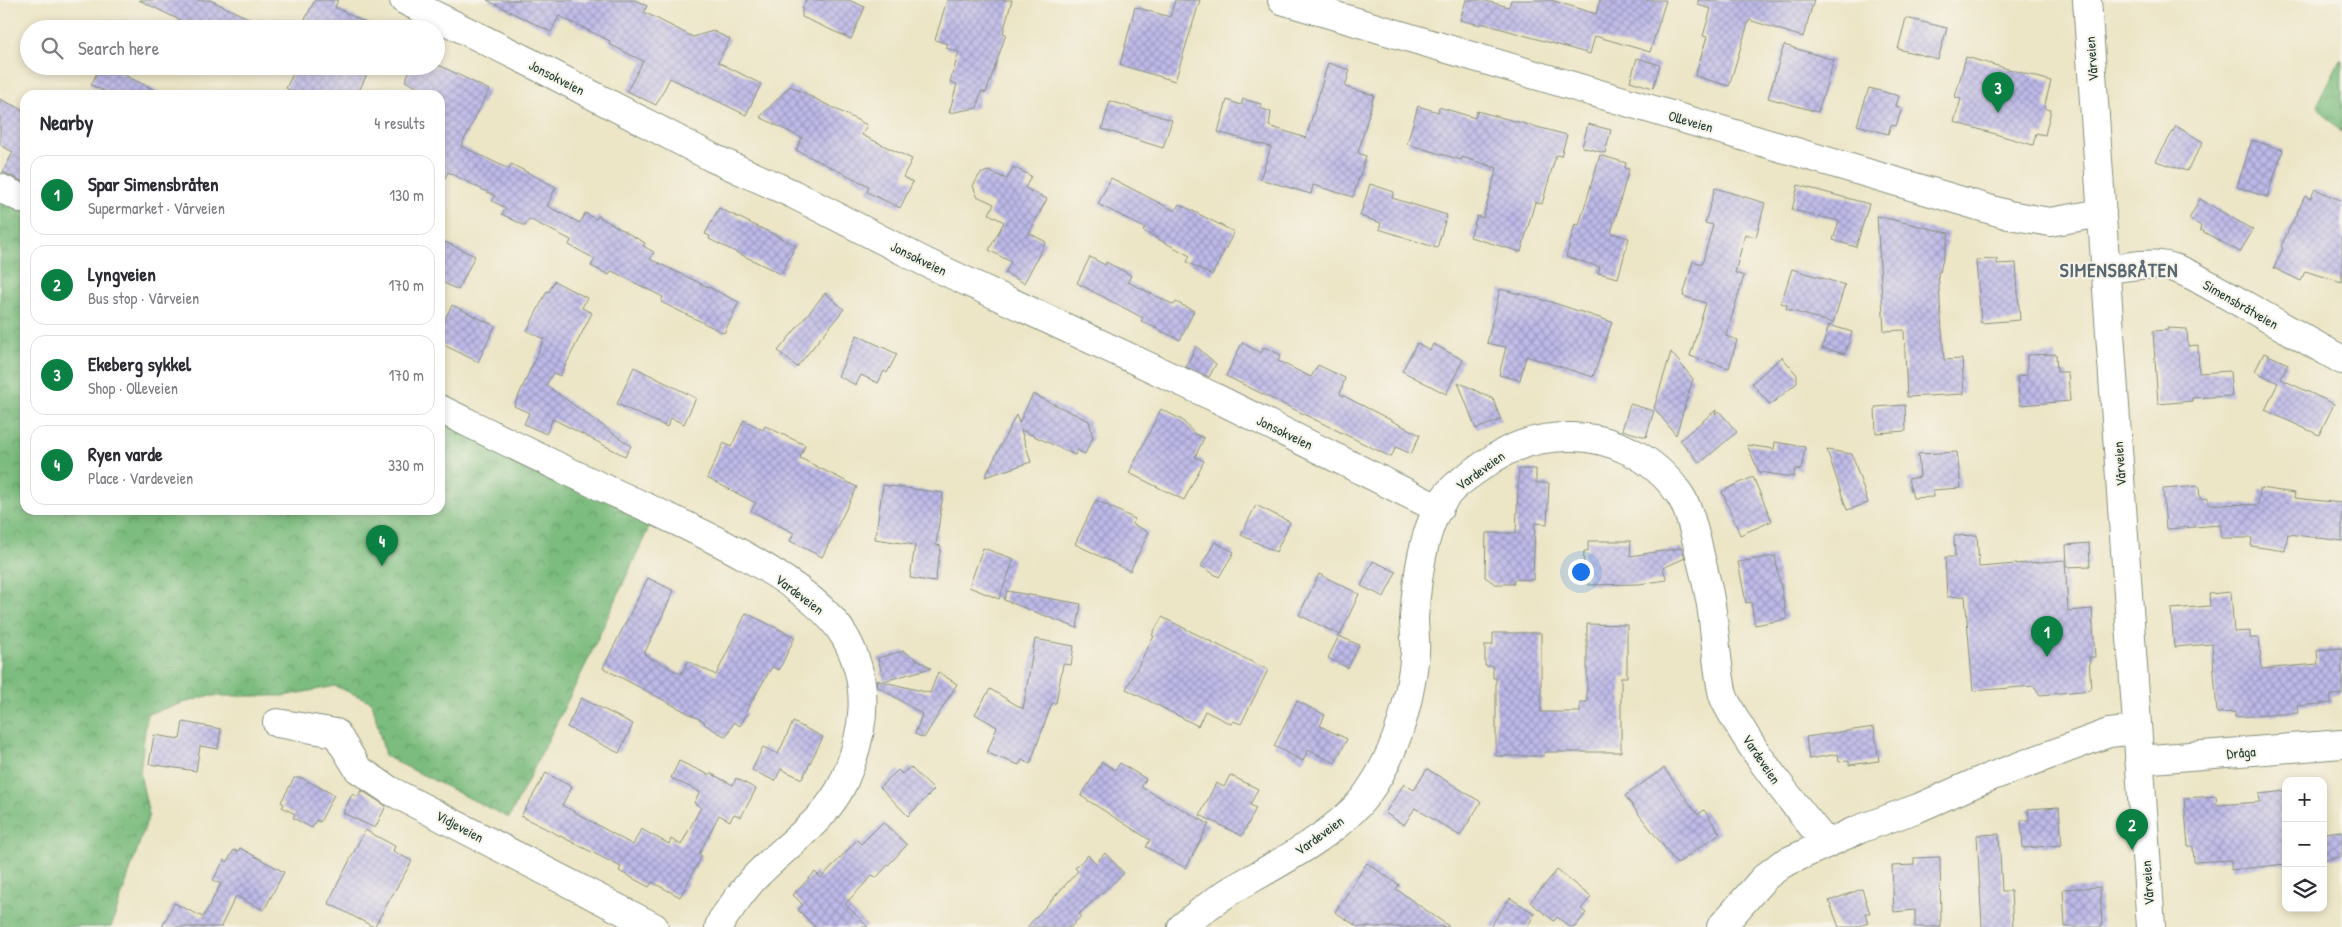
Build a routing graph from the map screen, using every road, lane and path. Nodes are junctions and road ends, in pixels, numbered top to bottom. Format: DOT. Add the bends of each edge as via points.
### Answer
graph roads {
  1 [pos="404,0"];
  2 [pos="1282,0"];
  3 [pos="2088,0"];
  4 [pos="444,20"];
  5 [pos="445,20"];
  6 [pos="0,188"];
  7 [pos="20,198"];
  8 [pos="2102,212"];
  9 [pos="2106,269"];
  10 [pos="2342,360"];
  11 [pos="445,410"];
  12 [pos="1439,509"];
  13 [pos="277,723"];
  14 [pos="2138,730"];
  15 [pos="2342,744"];
  16 [pos="2139,760"];
  17 [pos="1826,843"];
  18 [pos="654,927"];
  19 [pos="719,927"];
  20 [pos="1182,927"];
  21 [pos="1722,927"];
  22 [pos="2151,927"];
  1 -- 4 [label="street, Jonsokveien"];
  2 -- 8 [label="street, Olleveien" via="2009,215 2050,222"];
  3 -- 8 [label="street, Vårveien"];
  5 -- 12 [label="street, Jonsokveien" via="713,158 793,194 923,261 1214,397"];
  6 -- 7 [label="street"];
  8 -- 9 [label="street, Vårveien"];
  9 -- 10 [label="street, Simensbråtveien" via="2172,266"];
  9 -- 14 [label="street, Vårveien"];
  11 -- 19 [label="street, Vardeveien" via="761,566 808,597 844,636 860,672 863,716 860,736 843,782 817,818 758,874"];
  12 -- 17 [label="street, Vardeveien" via="1456,486 1496,456 1516,445 1549,437 1606,440 1633,451 1669,480 1691,518 1710,602 1724,699 1785,794"];
  12 -- 20 [label="street, Vardeveien" via="1424,542 1408,700 1390,755 1368,793 1354,810 1316,840 1213,902"];
  13 -- 18 [label="street, Vidjeveien" via="336,733 358,769 389,790"];
  14 -- 16 [label="street, Vårveien"];
  14 -- 17 [label="street" via="2095,738"];
  15 -- 16 [label="street, Dråga"];
  16 -- 22 [label="street, Vårveien"];
  17 -- 21 [label="street" via="1782,864 1764,878"];
}
